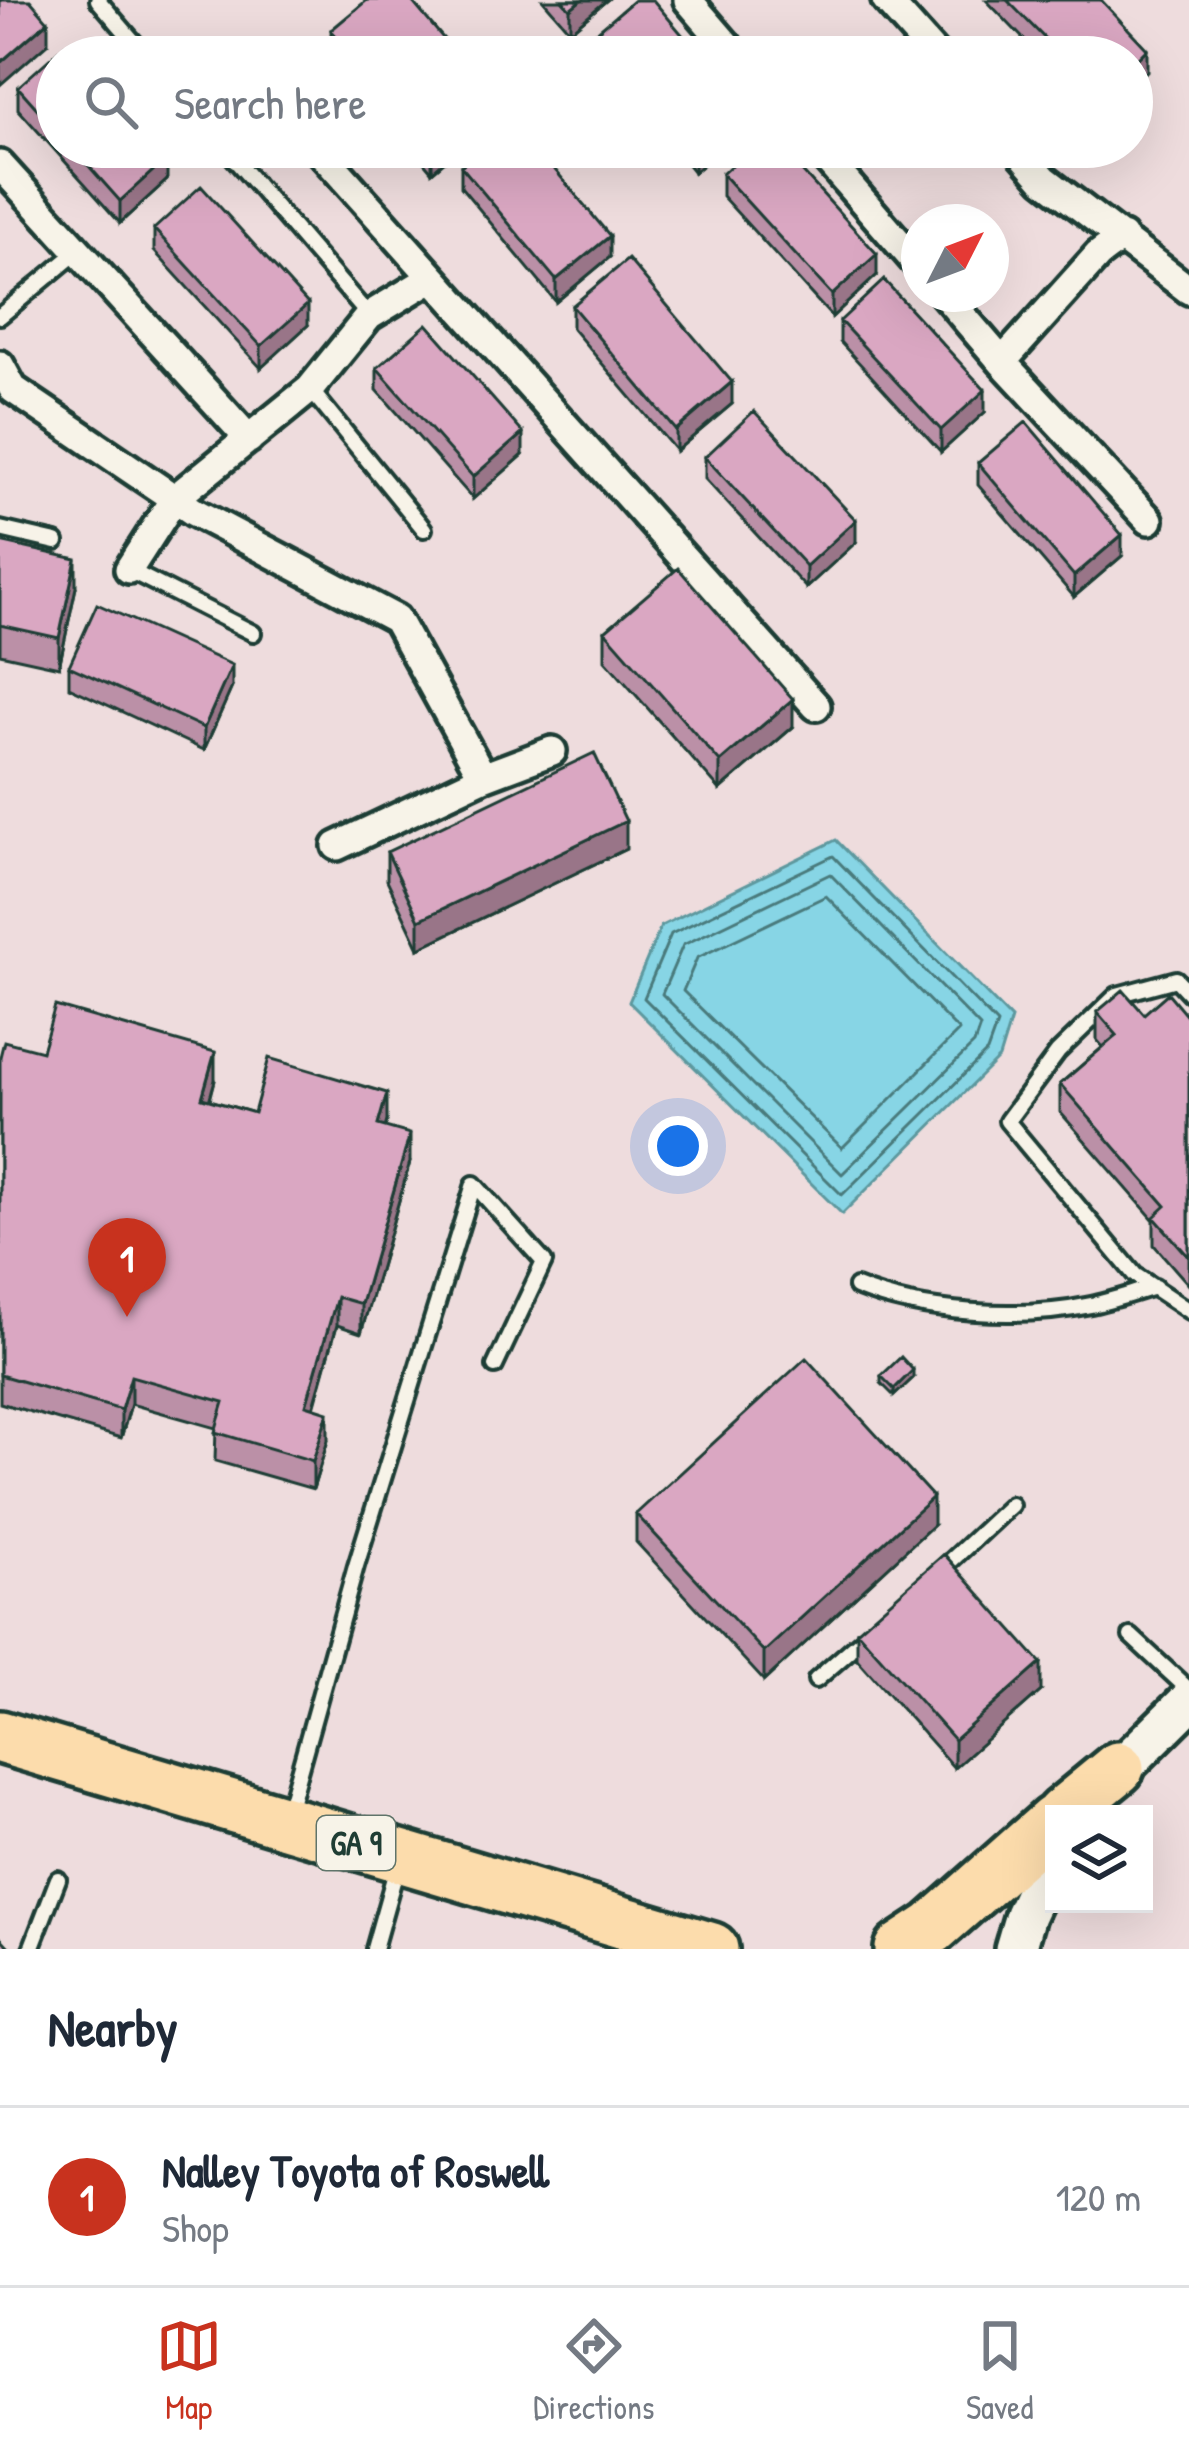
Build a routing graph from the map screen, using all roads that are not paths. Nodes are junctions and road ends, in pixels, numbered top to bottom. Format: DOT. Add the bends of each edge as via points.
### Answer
graph roads {
  1 [pos="98,0"];
  2 [pos="688,0"];
  3 [pos="886,0"];
  4 [pos="129,36"];
  5 [pos="719,36"];
  6 [pos="918,36"];
  7 [pos="0,165"];
  8 [pos="242,168"];
  9 [pos="334,168"];
  10 [pos="834,168"];
  11 [pos="1035,168"];
  12 [pos="1122,237"];
  13 [pos="901,245"];
  14 [pos="78,251"];
  15 [pos="430,279"];
  16 [pos="1189,290"];
  17 [pos="959,312"];
  18 [pos="0,316"];
  19 [pos="369,316"];
  20 [pos="1002,362"];
  21 [pos="4,384"];
  22 [pos="310,389"];
  23 [pos="249,439"];
  24 [pos="174,499"];
  25 [pos="1149,520"];
  26 [pos="0,529"];
  27 [pos="424,529"];
  28 [pos="56,542"];
  29 [pos="129,569"];
  30 [pos="253,633"];
  31 [pos="816,706"];
  32 [pos="552,751"];
  33 [pos="483,777"];
  34 [pos="337,846"];
  35 [pos="1189,993"];
  36 [pos="856,1287"];
  37 [pos="1155,1287"];
  38 [pos="1189,1311"];
  39 [pos="495,1366"];
  40 [pos="1011,1505"];
  41 [pos="933,1577"];
  42 [pos="883,1622"];
  43 [pos="1132,1636"];
  44 [pos="816,1681"];
  45 [pos="1189,1690"];
  46 [pos="1189,1701"];
  47 [pos="0,1737"];
  48 [pos="1118,1768"];
  49 [pos="1073,1805"];
  50 [pos="1087,1805"];
  51 [pos="284,1822"];
  52 [pos="1045,1829"];
  53 [pos="400,1856"];
  54 [pos="1045,1872"];
  55 [pos="58,1879"];
  56 [pos="31,1949"];
  57 [pos="374,1949"];
  58 [pos="712,1949"];
  59 [pos="901,1949"];
  60 [pos="1015,1949"];
  1 -- 4 [label="lane"];
  2 -- 5 [label="street"];
  3 -- 6 [label="street"];
  7 -- 14 [label="street"];
  8 -- 19 [label="lane"];
  9 -- 15 [label="street"];
  10 -- 13 [label="street"];
  11 -- 12 [label="street"];
  12 -- 16 [label="street"];
  12 -- 20 [label="street"];
  14 -- 18 [label="lane"];
  14 -- 23 [label="street"];
  15 -- 19 [label="street"];
  15 -- 31 [label="street"];
  17 -- 20 [label="street"];
  19 -- 22 [label="street"];
  20 -- 25 [label="street"];
  21 -- 24 [label="street"];
  22 -- 23 [label="street"];
  22 -- 27 [label="lane"];
  23 -- 24 [label="street"];
  24 -- 29 [label="street"];
  24 -- 33 [label="street" via="396,619"];
  26 -- 28 [label="lane"];
  29 -- 30 [label="lane"];
  32 -- 33 [label="street"];
  33 -- 34 [label="street"];
  35 -- 37 [label="lane" via="1176,979 1117,995 1058,1052 1007,1121 1135,1275"];
  36 -- 37 [label="lane" via="886,1300 989,1313 1088,1306"];
  37 -- 38 [label="lane"];
  39 -- 51 [label="lane" via="544,1262 474,1184"];
  40 -- 41 [label="lane"];
  42 -- 44 [label="lane"];
  43 -- 45 [label="lane"];
  46 -- 48 [label="street"];
  47 -- 51 [label="highway, GA 9"];
  48 -- 49 [label="highway"];
  48 -- 50 [label="street"];
  51 -- 53 [label="highway, GA 9"];
  52 -- 59 [label="highway"];
  53 -- 57 [label="lane"];
  53 -- 58 [label="highway, GA 9"];
  54 -- 60 [label="street"];
  55 -- 56 [label="lane"];
}
